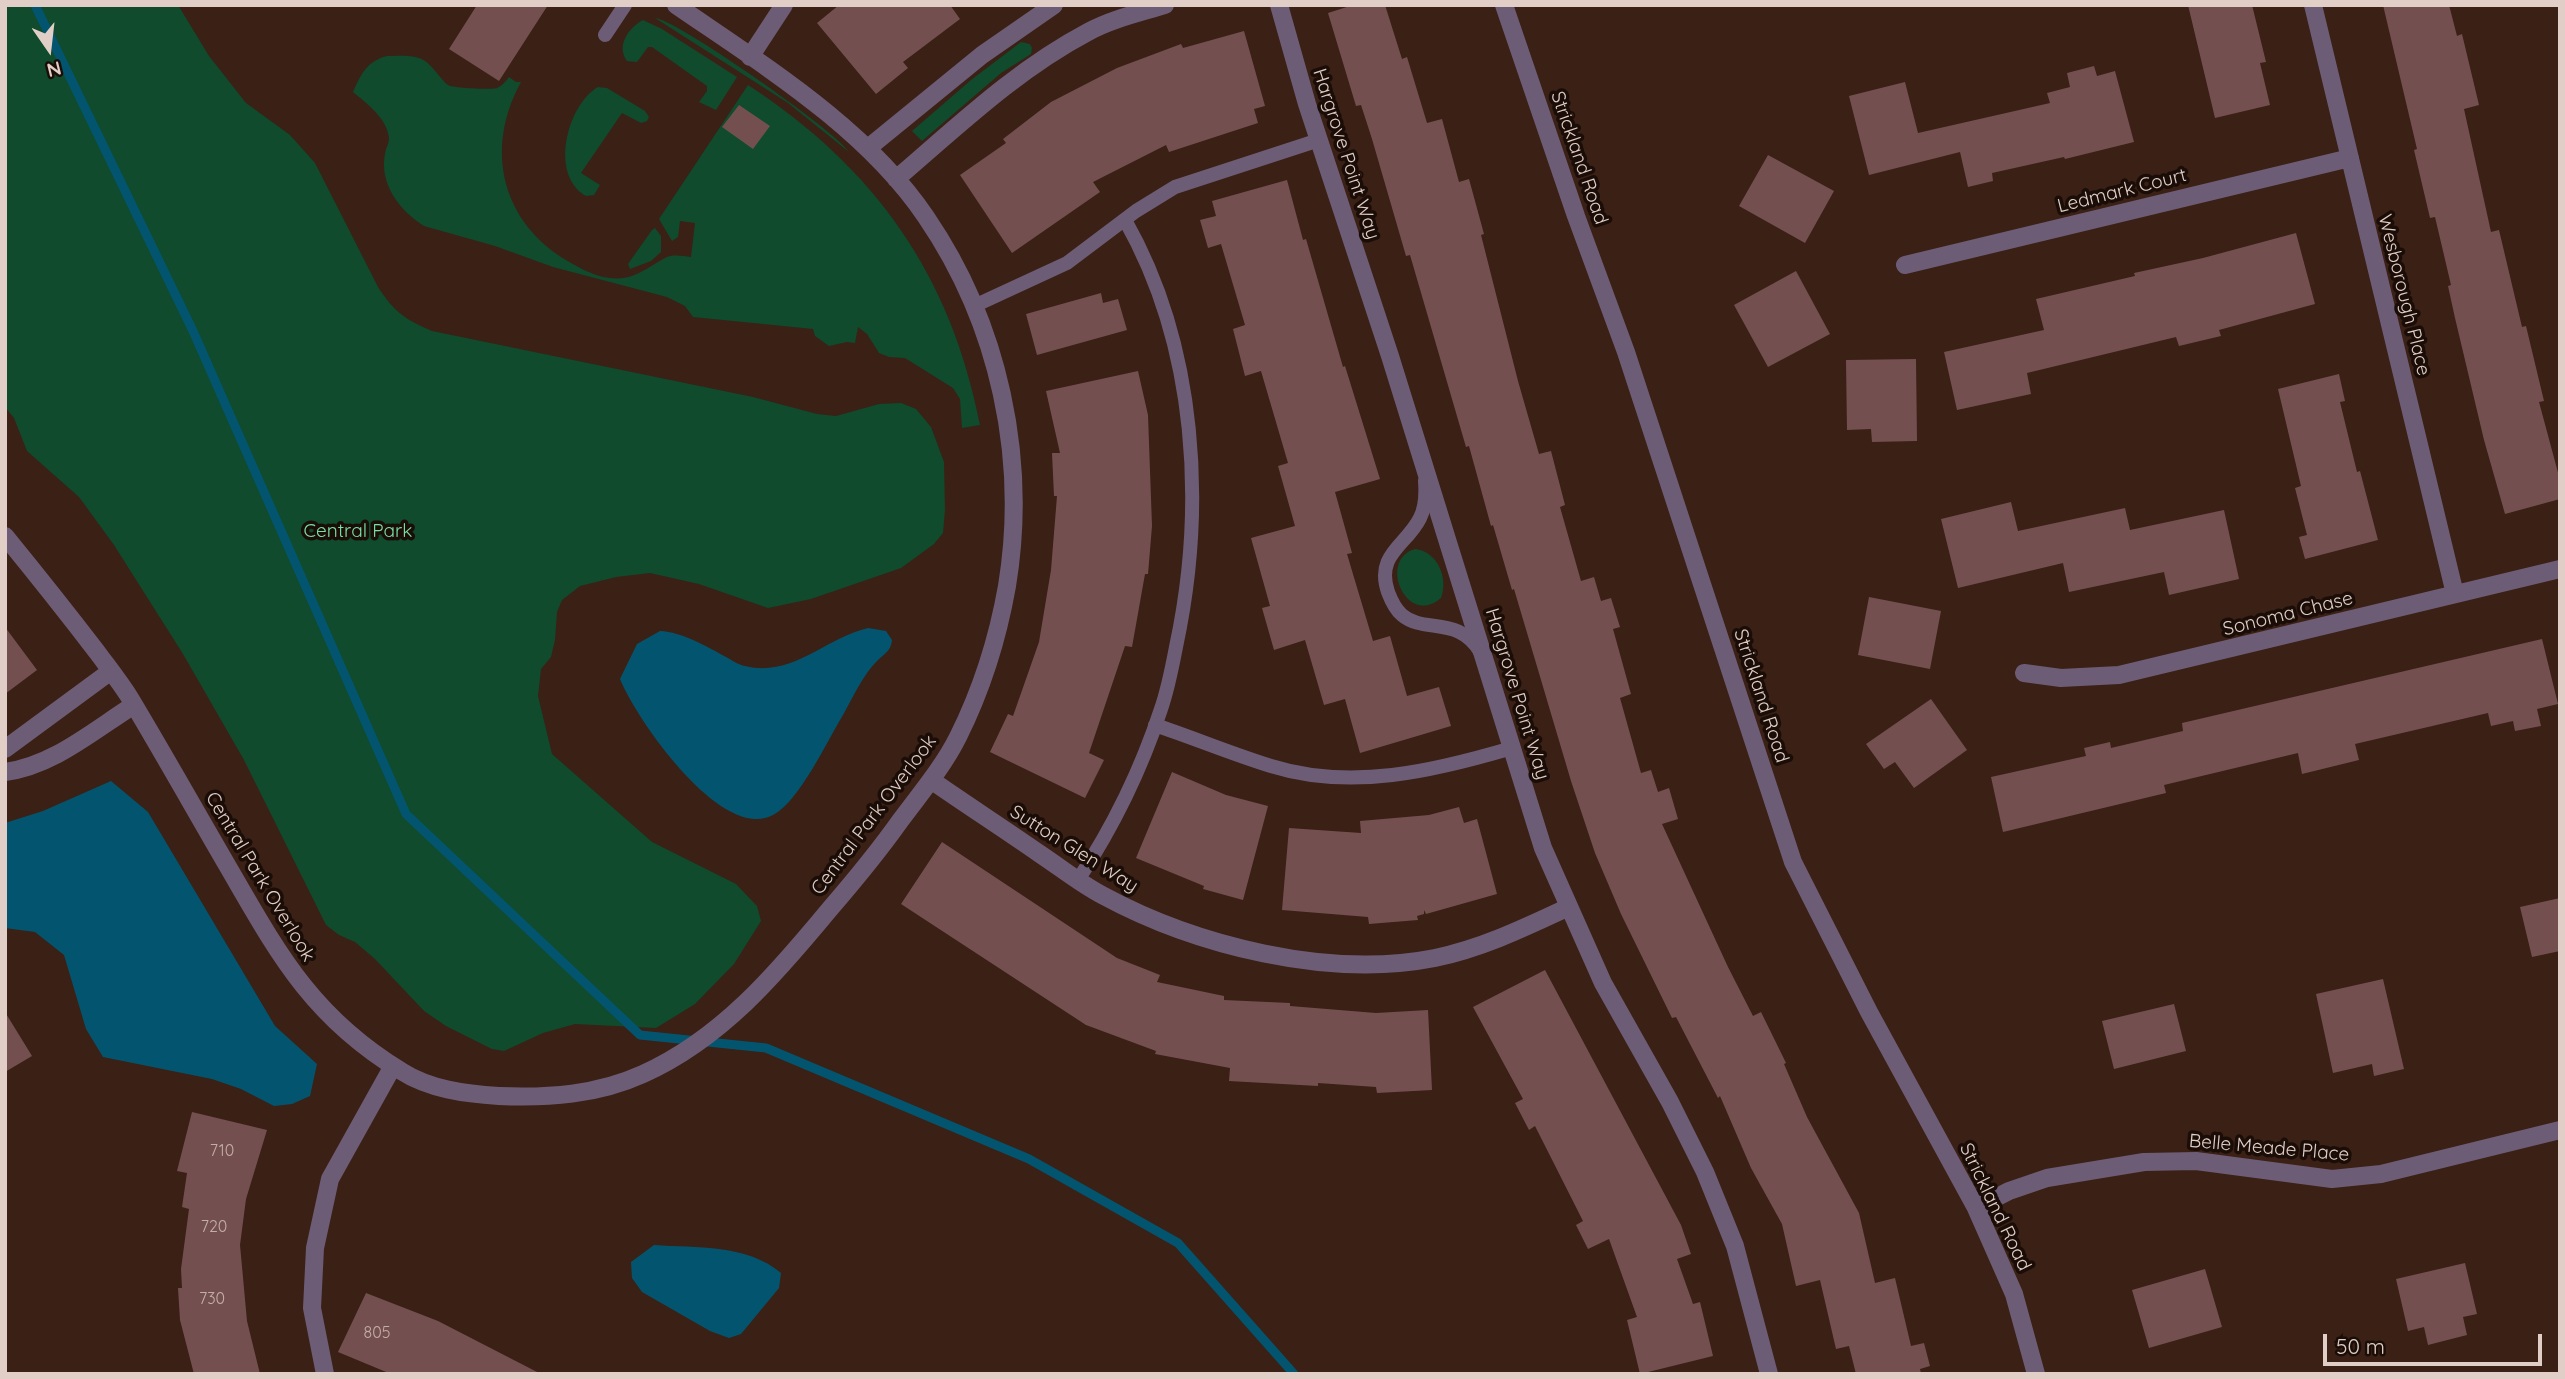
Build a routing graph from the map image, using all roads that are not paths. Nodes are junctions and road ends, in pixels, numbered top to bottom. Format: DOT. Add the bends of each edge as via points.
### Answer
graph roads {
  1 [pos="625,5"];
  2 [pos="676,5"];
  3 [pos="784,5"];
  4 [pos="1054,5"];
  5 [pos="1165,5"];
  6 [pos="1279,5"];
  7 [pos="1504,5"];
  8 [pos="2313,5"];
  9 [pos="605,35"];
  10 [pos="750,57"];
  11 [pos="1319,140"];
  12 [pos="868,148"];
  13 [pos="2350,158"];
  14 [pos="896,179"];
  15 [pos="1125,220"];
  16 [pos="1905,265"];
  17 [pos="974,306"];
  18 [pos="1425,469"];
  19 [pos="5,536"];
  20 [pos="2560,569"];
  21 [pos="2455,594"];
  22 [pos="1483,658"];
  23 [pos="111,671"];
  24 [pos="2024,673"];
  25 [pos="134,705"];
  26 [pos="1155,725"];
  27 [pos="1512,748"];
  28 [pos="5,750"];
  29 [pos="5,772"];
  30 [pos="931,780"];
  31 [pos="1078,880"];
  32 [pos="1569,907"];
  33 [pos="393,1066"];
  34 [pos="2560,1130"];
  35 [pos="1976,1209"];
  36 [pos="328,1371"];
  37 [pos="1769,1374"];
  38 [pos="2036,1374"];
  1 -- 9 [label="lane"];
  2 -- 10 [label="street, Central Park Overlook"];
  3 -- 10 [label="street"];
  4 -- 12 [label="street" via="982,55"];
  5 -- 14 [label="street" via="1105,24 1050,54 1004,86"];
  6 -- 11 [label="street, Hargrove Point Way"];
  7 -- 35 [label="street, Strickland Road" via="1626,352 1793,862"];
  8 -- 13 [label="street, Wesborough Place"];
  10 -- 12 [label="street, Central Park Overlook"];
  11 -- 15 [label="lane" via="1175,187"];
  11 -- 18 [label="street, Hargrove Point Way"];
  12 -- 14 [label="street, Central Park Overlook"];
  13 -- 16 [label="street, Ledmark Court"];
  13 -- 21 [label="street, Wesborough Place"];
  14 -- 17 [label="street, Central Park Overlook" via="928,220"];
  15 -- 17 [label="lane" via="1067,263"];
  15 -- 26 [label="lane" via="1151,269 1168,324 1190,446 1186,589 1172,667"];
  17 -- 30 [label="street, Central Park Overlook" via="995,362 1006,419 1013,496 1010,564 998,626 973,703 956,743"];
  18 -- 22 [label="street, Hargrove Point Way"];
  18 -- 22 [label="lane" via="1424,507 1391,553 1385,584 1403,616 1462,634 1472,640"];
  19 -- 23 [label="street, Central Park Overlook"];
  20 -- 21 [label="street, Sonoma Chase"];
  21 -- 24 [label="street, Sonoma Chase" via="2119,675 2061,678"];
  22 -- 27 [label="street, Hargrove Point Way"];
  23 -- 25 [label="street, Central Park Overlook"];
  23 -- 28 [label="street"];
  25 -- 29 [label="street" via="32,766"];
  25 -- 33 [label="street, Central Park Overlook" via="296,979 353,1038"];
  26 -- 27 [label="lane" via="1272,766 1327,777 1427,771"];
  26 -- 31 [label="lane" via="1125,800"];
  27 -- 32 [label="street, Hargrove Point Way" via="1543,848"];
  30 -- 31 [label="street, Sutton Glen Way"];
  30 -- 33 [label="street, Central Park Overlook" via="882,846 759,989 710,1035 654,1069 595,1090 523,1097 454,1091"];
  31 -- 32 [label="street, Sutton Glen Way" via="1165,926 1296,958 1368,965 1409,963 1463,951"];
  32 -- 37 [label="street, Hargrove Point Way" via="1603,983 1705,1172 1735,1246"];
  33 -- 36 [label="street" via="330,1179 316,1248 312,1308"];
  34 -- 35 [label="street, Belle Meade Place" via="2357,1178 2196,1161 2144,1162 2046,1178"];
  35 -- 38 [label="street, Strickland Road" via="2014,1294"];
}
